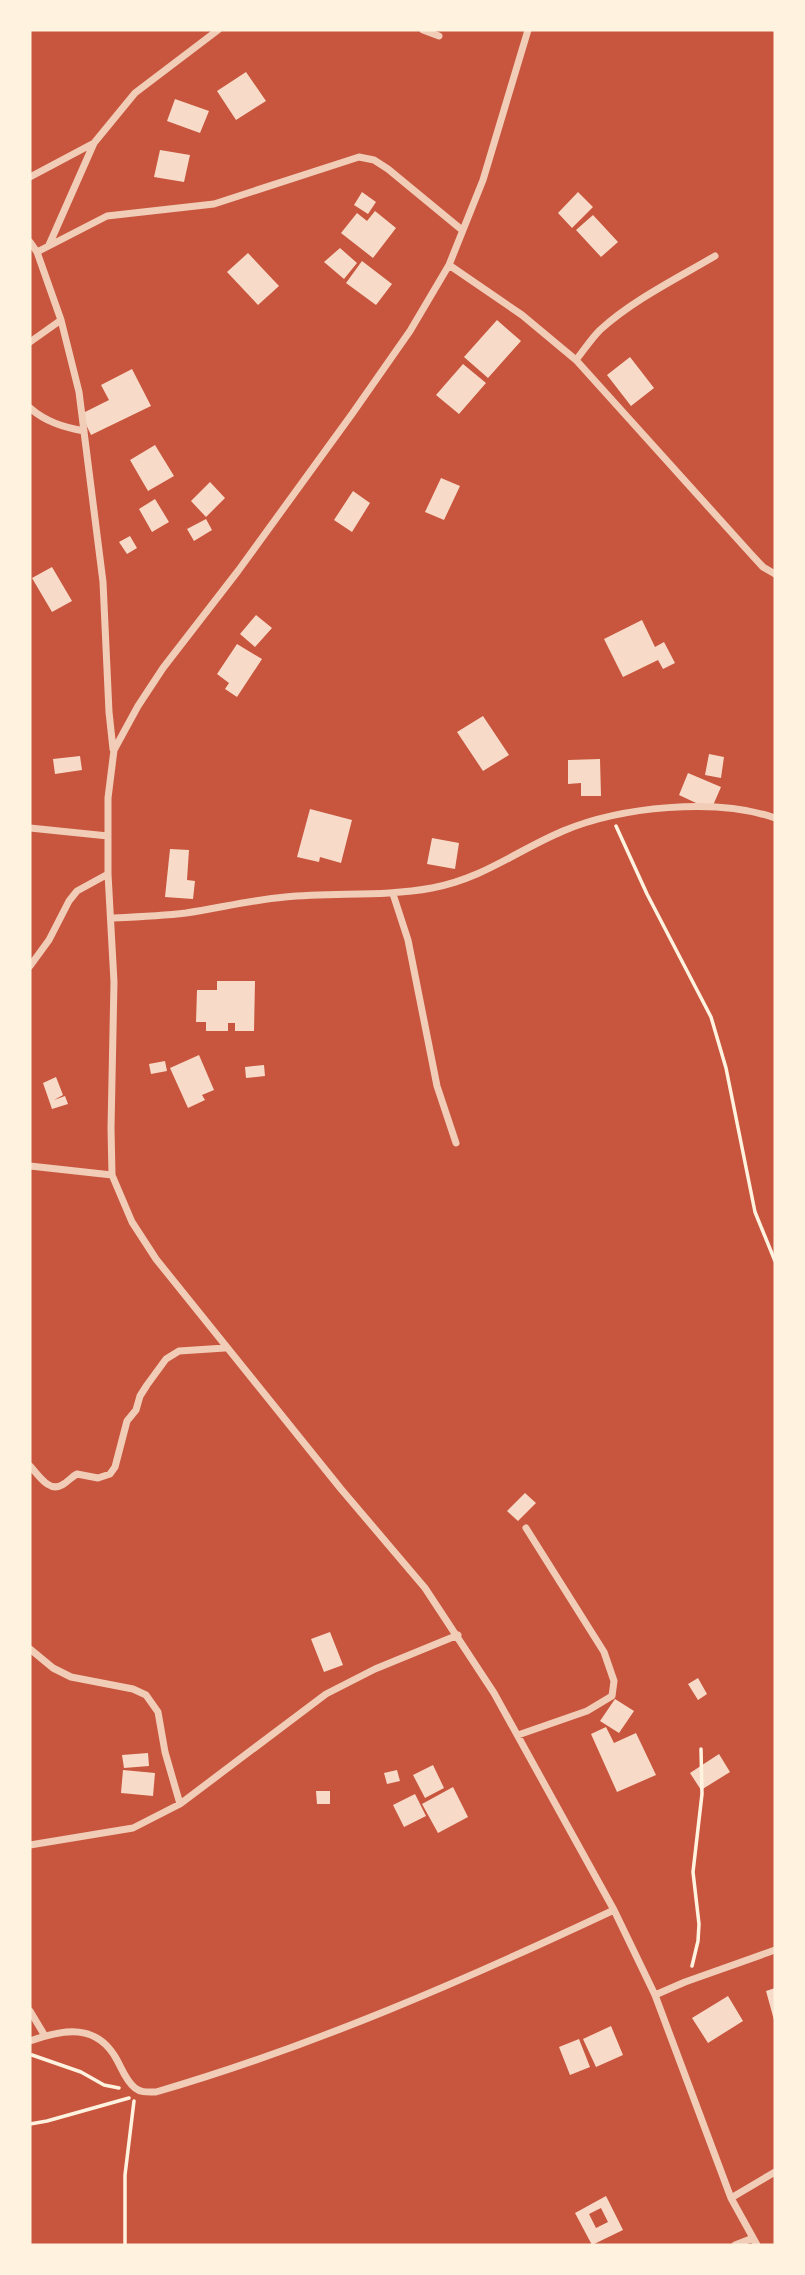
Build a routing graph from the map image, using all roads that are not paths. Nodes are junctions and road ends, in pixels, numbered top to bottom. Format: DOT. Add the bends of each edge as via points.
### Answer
graph roads {
  1 [pos="218,30"];
  2 [pos="423,30"];
  3 [pos="528,30"];
  4 [pos="439,36"];
  5 [pos="94,143"];
  6 [pos="30,177"];
  7 [pos="462,230"];
  8 [pos="30,242"];
  9 [pos="49,246"];
  10 [pos="37,252"];
  11 [pos="715,256"];
  12 [pos="450,265"];
  13 [pos="61,320"];
  14 [pos="30,342"];
  15 [pos="576,360"];
  16 [pos="30,408"];
  17 [pos="83,431"];
  18 [pos="775,574"];
  19 [pos="114,750"];
  20 [pos="775,818"];
  21 [pos="30,828"];
  22 [pos="108,836"];
  23 [pos="108,874"];
  24 [pos="393,894"];
  25 [pos="112,918"];
  26 [pos="30,966"];
  27 [pos="456,1143"];
  28 [pos="30,1166"];
  29 [pos="112,1175"];
  30 [pos="225,1348"];
  31 [pos="30,1466"];
  32 [pos="526,1528"];
  33 [pos="458,1635"];
  34 [pos="30,1649"];
  35 [pos="518,1735"];
  36 [pos="180,1804"];
  37 [pos="30,1844"];
  38 [pos="614,1910"];
  39 [pos="775,1950"];
  40 [pos="655,1995"];
  41 [pos="30,2011"];
  42 [pos="45,2036"];
  43 [pos="30,2041"];
  44 [pos="775,2172"];
  45 [pos="730,2197"];
  46 [pos="755,2242"];
  47 [pos="735,2245"];
  1 -- 5 [label="street" via="135,93"];
  2 -- 4 [label="street"];
  3 -- 7 [label="street" via="491,157"];
  5 -- 6 [label="street"];
  5 -- 9 [label="street"];
  7 -- 9 [label="street" via="374,160 359,157 215,204 107,216"];
  7 -- 12 [label="street"];
  8 -- 10 [label="street"];
  9 -- 10 [label="street"];
  10 -- 13 [label="street"];
  11 -- 15 [label="street" via="613,320"];
  12 -- 15 [label="street"];
  12 -- 19 [label="street" via="352,414 163,668"];
  13 -- 14 [label="street"];
  13 -- 17 [label="street" via="79,391"];
  15 -- 18 [label="street" via="750,554"];
  16 -- 17 [label="street" via="45,420"];
  17 -- 19 [label="street" via="103,582"];
  19 -- 22 [label="street"];
  20 -- 24 [label="street" via="715,808 657,807 611,815 562,831 476,876"];
  21 -- 22 [label="street"];
  22 -- 23 [label="street"];
  23 -- 25 [label="street"];
  23 -- 26 [label="street" via="77,891"];
  24 -- 25 [label="street" via="281,897 183,914"];
  24 -- 27 [label="street" via="408,940 437,1086"];
  25 -- 29 [label="street"];
  28 -- 29 [label="street"];
  29 -- 30 [label="street" via="132,1222 156,1259"];
  30 -- 31 [label="street" via="179,1351 166,1359 127,1421 110,1474 98,1478 77,1474 55,1487"];
  30 -- 33 [label="street" via="425,1588"];
  32 -- 35 [label="street" via="604,1652 614,1681 612,1696 587,1711"];
  33 -- 35 [label="street"];
  33 -- 36 [label="street" via="326,1695"];
  34 -- 36 [label="street" via="71,1676 146,1695 158,1712"];
  35 -- 38 [label="street"];
  36 -- 37 [label="street" via="133,1828"];
  38 -- 40 [label="street"];
  38 -- 42 [label="street" via="383,2013 156,2092 144,2093 133,2086 109,2045 97,2036 81,2032"];
  39 -- 40 [label="street"];
  40 -- 45 [label="street"];
  41 -- 42 [label="street"];
  42 -- 43 [label="street"];
  44 -- 45 [label="street"];
  45 -- 46 [label="street"];
  46 -- 47 [label="street"];
}
